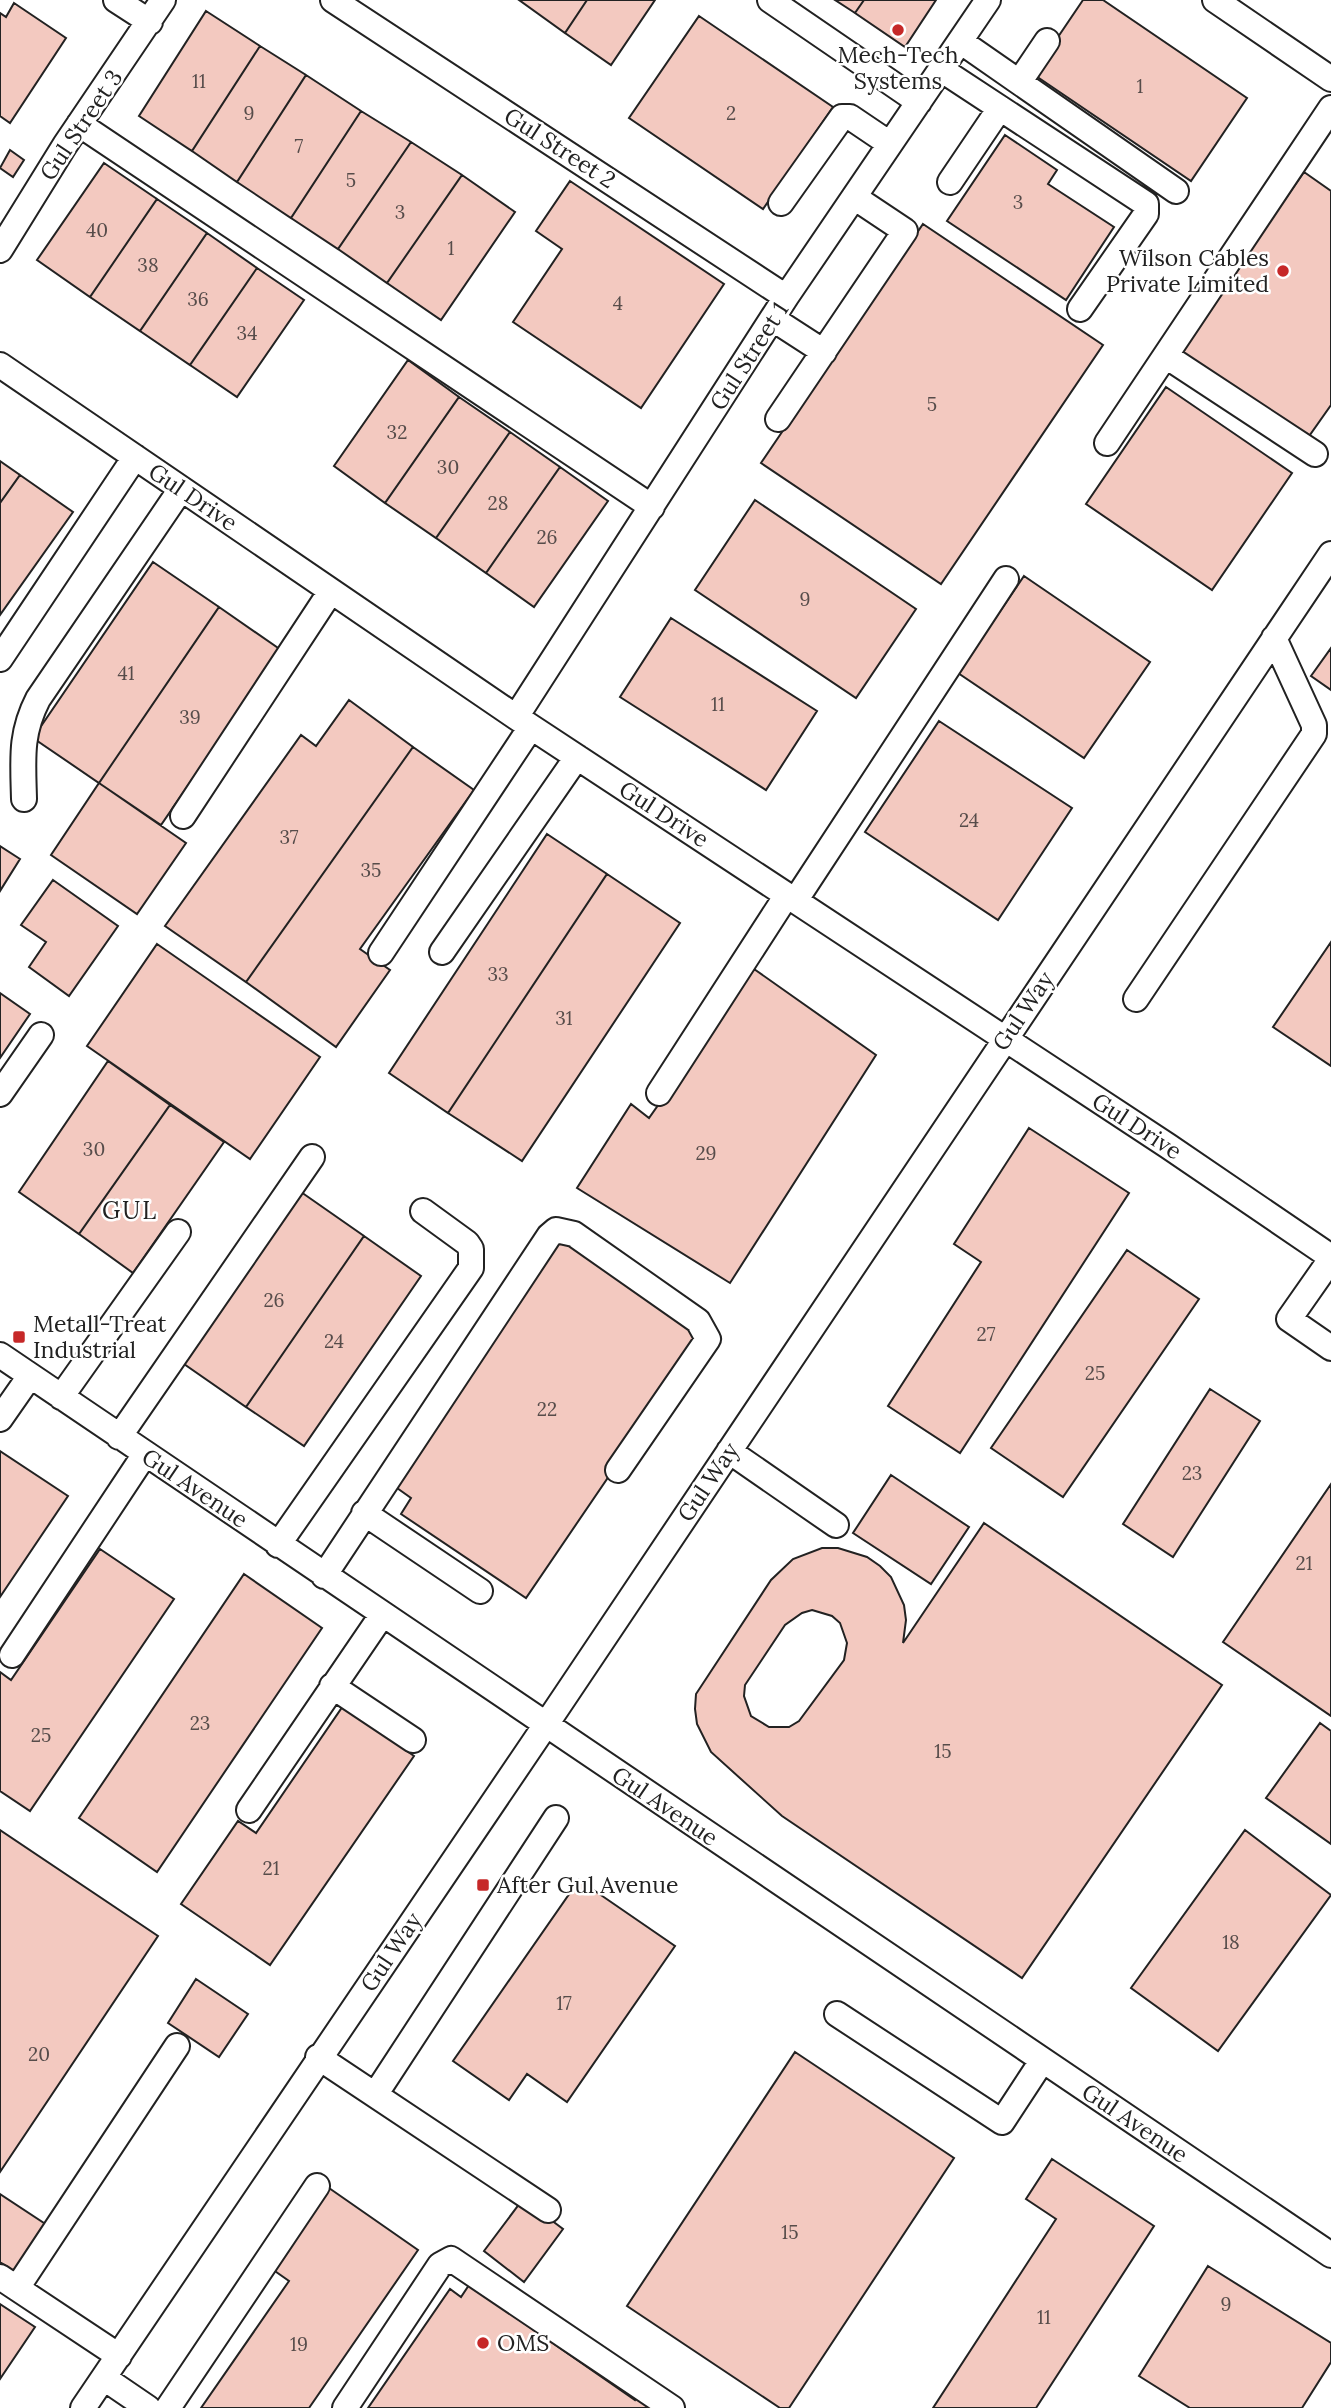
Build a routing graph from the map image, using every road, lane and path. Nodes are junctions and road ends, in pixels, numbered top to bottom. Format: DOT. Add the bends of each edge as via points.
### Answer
graph roads {
  1 [pos="163,0"];
  2 [pos="333,0"];
  3 [pos="770,0"];
  4 [pos="988,0"];
  5 [pos="1215,0"];
  6 [pos="120,1"];
  7 [pos="150,22"];
  8 [pos="960,41"];
  9 [pos="1047,41"];
  10 [pos="942,70"];
  11 [pos="1331,79"];
  12 [pos="1020,81"];
  13 [pos="919,102"];
  14 [pos="1000,108"];
  15 [pos="1331,108"];
  16 [pos="79,124"];
  17 [pos="890,144"];
  18 [pos="950,182"];
  19 [pos="1176,191"];
  20 [pos="854,197"];
  21 [pos="781,203"];
  22 [pos="0,250"];
  23 [pos="786,297"];
  24 [pos="1080,309"];
  25 [pos="773,319"];
  26 [pos="824,352"];
  27 [pos="1166,356"];
  28 [pos="0,365"];
  29 [pos="778,419"];
  30 [pos="1107,443"];
  31 [pos="1315,454"];
  32 [pos="135,457"];
  33 [pos="181,489"];
  34 [pos="652,507"];
  35 [pos="1331,554"];
  36 [pos="1006,579"];
  37 [pos="331,591"];
  38 [pos="1274,638"];
  39 [pos="0,659"];
  40 [pos="523,722"];
  41 [pos="577,757"];
  42 [pos="24,799"];
  43 [pos="183,816"];
  44 [pos="791,898"];
  45 [pos="381,953"];
  46 [pos="442,953"];
  47 [pos="1136,999"];
  48 [pos="41,1035"];
  49 [pos="1004,1038"];
  50 [pos="659,1093"];
  51 [pos="0,1094"];
  52 [pos="312,1157"];
  53 [pos="423,1211"];
  54 [pos="178,1232"];
  55 [pos="1331,1258"];
  56 [pos="1331,1349"];
  57 [pos="0,1355"];
  58 [pos="30,1376"];
  59 [pos="61,1397"];
  60 [pos="0,1419"];
  61 [pos="119,1437"];
  62 [pos="729,1451"];
  63 [pos="145,1454"];
  64 [pos="618,1470"];
  65 [pos="364,1513"];
  66 [pos="836,1525"];
  67 [pos="278,1545"];
  68 [pos="324,1576"];
  69 [pos="480,1591"];
  70 [pos="382,1615"];
  71 [pos="12,1655"];
  72 [pos="332,1686"];
  73 [pos="545,1727"];
  74 [pos="413,1740"];
  75 [pos="249,1810"];
  76 [pos="556,1818"];
  77 [pos="837,2014"];
  78 [pos="177,2046"];
  79 [pos="318,2057"];
  80 [pos="1042,2061"];
  81 [pos="375,2095"];
  82 [pos="317,2186"];
  83 [pos="548,2210"];
  84 [pos="1331,2255"];
  85 [pos="8,2283"];
  86 [pos="119,2356"];
  87 [pos="104,2378"];
  88 [pos="83,2408"];
  89 [pos="148,2408"];
  90 [pos="168,2408"];
  91 [pos="345,2408"];
  92 [pos="673,2408"];
  1 -- 7 [label="street, Gul Street 3"];
  2 -- 23 [label="street, Gul Street 2"];
  3 -- 13 [label="street"];
  4 -- 8 [label="street, Gul Street 1"];
  5 -- 11 [label="street"];
  6 -- 7 [label="street"];
  7 -- 16 [label="street, Gul Street 3"];
  8 -- 10 [label="street, Gul Street 1"];
  8 -- 12 [label="street"];
  9 -- 12 [label="street"];
  10 -- 13 [label="street, Gul Street 1"];
  10 -- 14 [label="street"];
  12 -- 19 [label="street"];
  13 -- 17 [label="street, Gul Street 1"];
  14 -- 18 [label="street"];
  14 -- 24 [label="street" via="1146,204 1146,214"];
  15 -- 27 [label="street"];
  16 -- 22 [label="street, Gul Street 3"];
  16 -- 34 [label="street"];
  17 -- 20 [label="street, Gul Street 1"];
  17 -- 21 [label="street" via="850,117 842,117"];
  20 -- 23 [label="street, Gul Street 1"];
  20 -- 26 [label="street" via="905,231"];
  23 -- 25 [label="street, Gul Street 1"];
  25 -- 26 [label="street"];
  25 -- 34 [label="street, Gul Street 1"];
  26 -- 29 [label="street"];
  27 -- 30 [label="street"];
  27 -- 31 [label="street"];
  28 -- 32 [label="street, Gul Drive"];
  32 -- 33 [label="street, Gul Drive"];
  32 -- 39 [label="street"];
  33 -- 37 [label="street, Gul Drive"];
  33 -- 42 [label="street" via="26,722"];
  34 -- 40 [label="street, Gul Street 1"];
  35 -- 38 [label="street, Gul Way"];
  36 -- 44 [label="street"];
  37 -- 40 [label="street, Gul Drive"];
  37 -- 43 [label="street"];
  38 -- 47 [label="street" via="1314,724 1314,734"];
  38 -- 49 [label="street, Gul Way"];
  40 -- 41 [label="street, Gul Drive"];
  40 -- 45 [label="street, Gul Street 1"];
  41 -- 44 [label="street, Gul Drive"];
  41 -- 46 [label="street"];
  44 -- 49 [label="street, Gul Drive"];
  44 -- 50 [label="street"];
  48 -- 51 [label="street"];
  49 -- 55 [label="street, Gul Drive"];
  49 -- 62 [label="street, Gul Way"];
  52 -- 61 [label="street"];
  53 -- 67 [label="street" via="467,1242 471,1268"];
  54 -- 59 [label="street"];
  55 -- 56 [label="street" via="1289,1319"];
  57 -- 58 [label="street, Gul Avenue"];
  58 -- 59 [label="street, Gul Avenue"];
  58 -- 60 [label="street"];
  59 -- 61 [label="street, Gul Avenue"];
  61 -- 63 [label="street, Gul Avenue"];
  62 -- 66 [label="street"];
  62 -- 73 [label="street, Gul Way"];
  63 -- 67 [label="street, Gul Avenue"];
  63 -- 71 [label="street"];
  64 -- 65 [label="street" via="708,1339 698,1321 687,1313 574,1234 556,1230"];
  65 -- 68 [label="street"];
  65 -- 69 [label="street"];
  67 -- 68 [label="street, Gul Avenue"];
  68 -- 70 [label="street, Gul Avenue"];
  70 -- 72 [label="street"];
  70 -- 73 [label="street, Gul Avenue"];
  72 -- 74 [label="street"];
  72 -- 75 [label="street"];
  73 -- 79 [label="street, Gul Way"];
  73 -- 80 [label="street, Gul Avenue"];
  76 -- 81 [label="street"];
  77 -- 80 [label="street" via="1002,2122"];
  78 -- 85 [label="street"];
  79 -- 81 [label="street"];
  79 -- 86 [label="street, Gul Way"];
  80 -- 84 [label="street, Gul Avenue"];
  81 -- 83 [label="street"];
  82 -- 90 [label="street"];
  85 -- 86 [label="street"];
  86 -- 87 [label="street, Gul Way"];
  87 -- 88 [label="street, Gul Way"];
  87 -- 89 [label="street"];
  91 -- 92 [label="street" via="440,2265 451,2259"];
}
